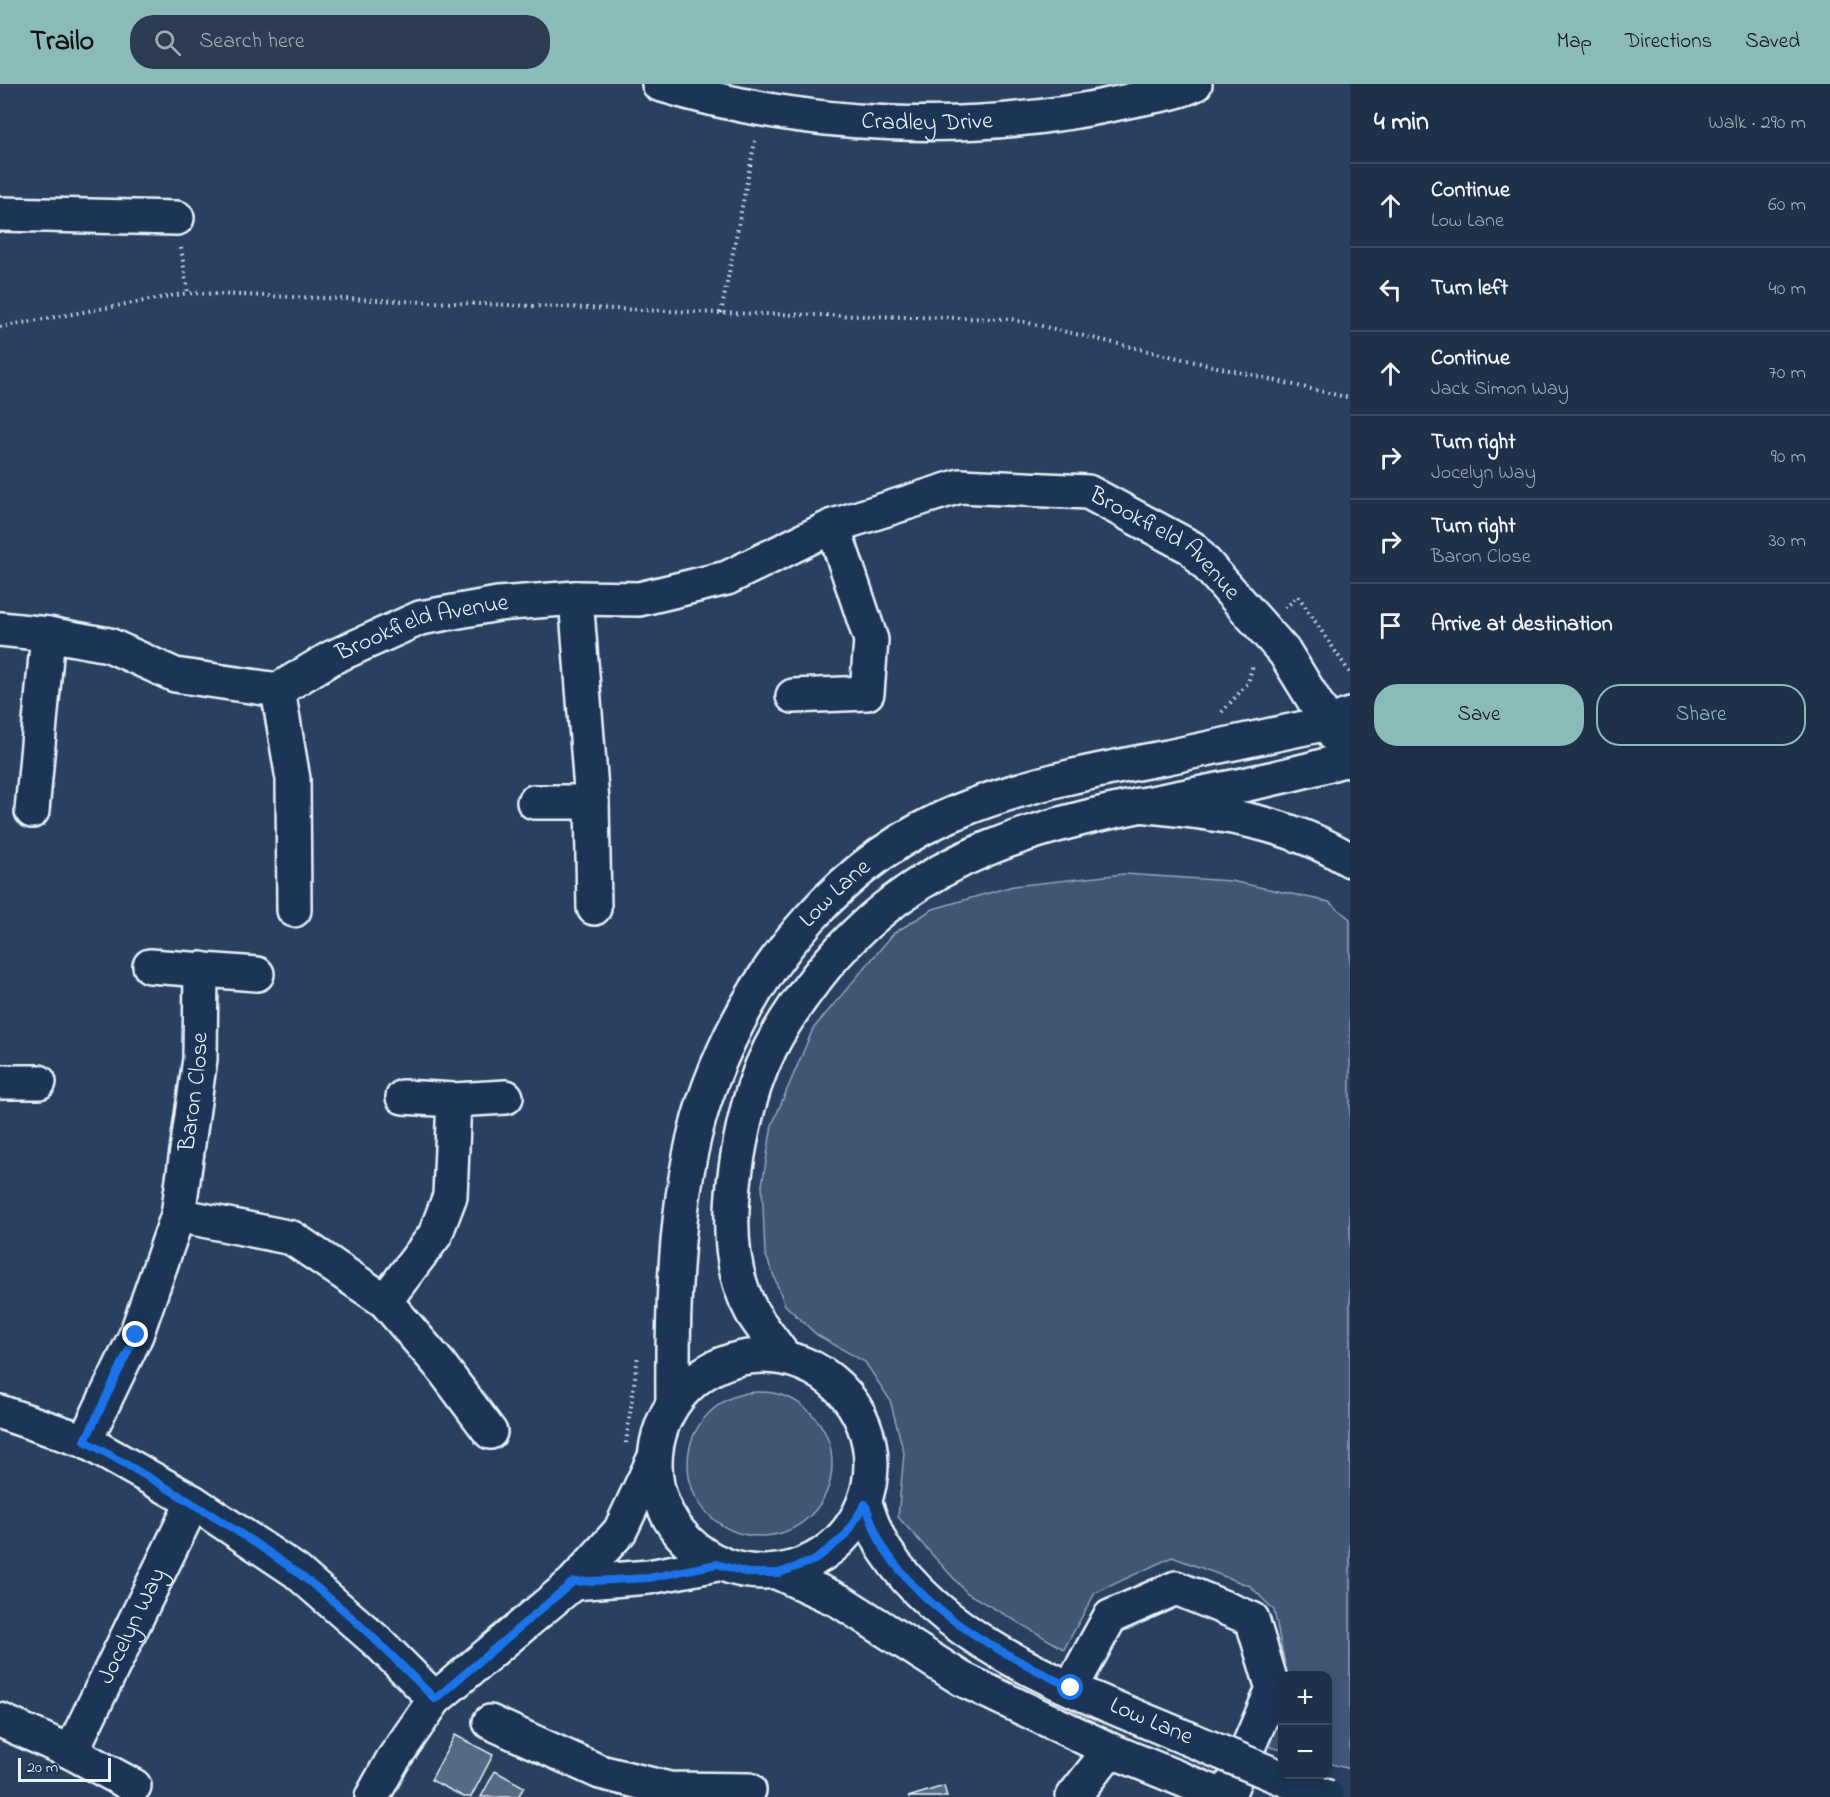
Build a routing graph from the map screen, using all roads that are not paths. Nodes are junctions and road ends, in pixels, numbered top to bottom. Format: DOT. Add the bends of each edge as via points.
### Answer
graph roads {
  1 [pos="659,84"];
  2 [pos="1195,84"];
  3 [pos="0,214"];
  4 [pos="177,218"];
  5 [pos="833,526"];
  6 [pos="576,598"];
  7 [pos="0,629"];
  8 [pos="48,634"];
  9 [pos="279,690"];
  10 [pos="793,696"];
  11 [pos="1339,719"];
  12 [pos="1349,759"];
  13 [pos="534,802"];
  14 [pos="592,802"];
  15 [pos="1139,805"];
  16 [pos="32,811"];
  17 [pos="1350,860"];
  18 [pos="594,908"];
  19 [pos="294,910"];
  20 [pos="150,966"];
  21 [pos="201,969"];
  22 [pos="257,974"];
  23 [pos="0,1082"];
  24 [pos="39,1082"];
  25 [pos="506,1096"];
  26 [pos="403,1097"];
  27 [pos="454,1100"];
  28 [pos="178,1215"];
  29 [pos="385,1301"];
  30 [pos="784,1357"];
  31 [pos="673,1402"];
  32 [pos="0,1412"];
  33 [pos="490,1432"];
  34 [pos="85,1441"];
  35 [pos="639,1454"];
  36 [pos="193,1502"];
  37 [pos="865,1504"];
  38 [pos="717,1564"];
  39 [pos="779,1573"];
  40 [pos="573,1582"];
  41 [pos="1071,1688"];
  42 [pos="435,1699"];
  43 [pos="0,1720"];
  44 [pos="490,1722"];
  45 [pos="1110,1750"];
  46 [pos="71,1752"];
  47 [pos="596,1785"];
  48 [pos="134,1786"];
  49 [pos="749,1790"];
  50 [pos="372,1797"];
  51 [pos="1073,1797"];
  52 [pos="1226,1797"];
  53 [pos="1327,1797"];
  1 -- 2 [label="main road, Cradley Drive" via="762,109 868,122 963,123 1080,112"];
  3 -- 4 [label="main road"];
  5 -- 6 [label="main road, Brookfield Avenue" via="727,578 639,599"];
  5 -- 10 [label="main road" via="871,640 867,693"];
  5 -- 11 [label="main road, Brookfield Avenue" via="960,486 1088,492 1192,548"];
  6 -- 9 [label="main road, Brookfield Avenue" via="498,604 420,618 330,658"];
  6 -- 14 [label="main road"];
  7 -- 8 [label="main road"];
  8 -- 9 [label="main road" via="109,645 175,675"];
  8 -- 16 [label="main road"];
  9 -- 19 [label="main road" via="293,779"];
  11 -- 12 [label="main road, Brookfield Avenue"];
  11 -- 31 [label="main road, Low Lane" via="1071,776 960,810 874,858 819,908 764,976 709,1086 692,1152 678,1239"];
  12 -- 15 [label="main road, Low Lane" via="1280,778"];
  13 -- 14 [label="main road"];
  14 -- 18 [label="main road"];
  15 -- 17 [label="main road" via="1252,820 1330,848"];
  15 -- 30 [label="main road, Low Lane" via="1042,827 991,844 913,887 870,919 832,957 768,1047 749,1100 732,1225 736,1272 752,1311"];
  20 -- 21 [label="main road"];
  21 -- 22 [label="main road"];
  21 -- 28 [label="main road, Baron Close" via="200,1059"];
  23 -- 24 [label="main road"];
  25 -- 27 [label="main road"];
  26 -- 27 [label="main road"];
  27 -- 29 [label="main road" via="450,1196 435,1235"];
  28 -- 29 [label="main road" via="292,1238"];
  28 -- 34 [label="main road, Baron Close" via="136,1335"];
  29 -- 33 [label="main road"];
  30 -- 31 [label="main road" via="753,1355 722,1363 694,1379"];
  30 -- 37 [label="main road" via="820,1371 848,1396 867,1429 873,1467"];
  31 -- 35 [label="main road" via="659,1430"];
  32 -- 34 [label="main road"];
  34 -- 36 [label="main road"];
  35 -- 38 [label="main road" via="660,1503 683,1539"];
  35 -- 40 [label="main road" via="620,1531"];
  36 -- 42 [label="main road" via="296,1571 381,1645"];
  36 -- 46 [label="main road, Jocelyn Way"];
  37 -- 39 [label="main road" via="845,1536 815,1560"];
  37 -- 41 [label="main road, Low Lane" via="884,1550 923,1596 974,1638"];
  38 -- 39 [label="main road" via="748,1573"];
  38 -- 40 [label="main road" via="649,1578"];
  39 -- 45 [label="main road, Low Lane" via="840,1601 962,1679"];
  40 -- 42 [label="main road"];
  41 -- 52 [label="main road" via="1110,1617 1176,1588 1252,1619 1273,1689"];
  41 -- 53 [label="main road, Low Lane, bridge"];
  42 -- 50 [label="main road"];
  43 -- 46 [label="main road"];
  44 -- 47 [label="main road" via="556,1754"];
  45 -- 51 [label="main road"];
  45 -- 52 [label="main road, Low Lane"];
  46 -- 48 [label="main road"];
  47 -- 49 [label="main road"];
}
